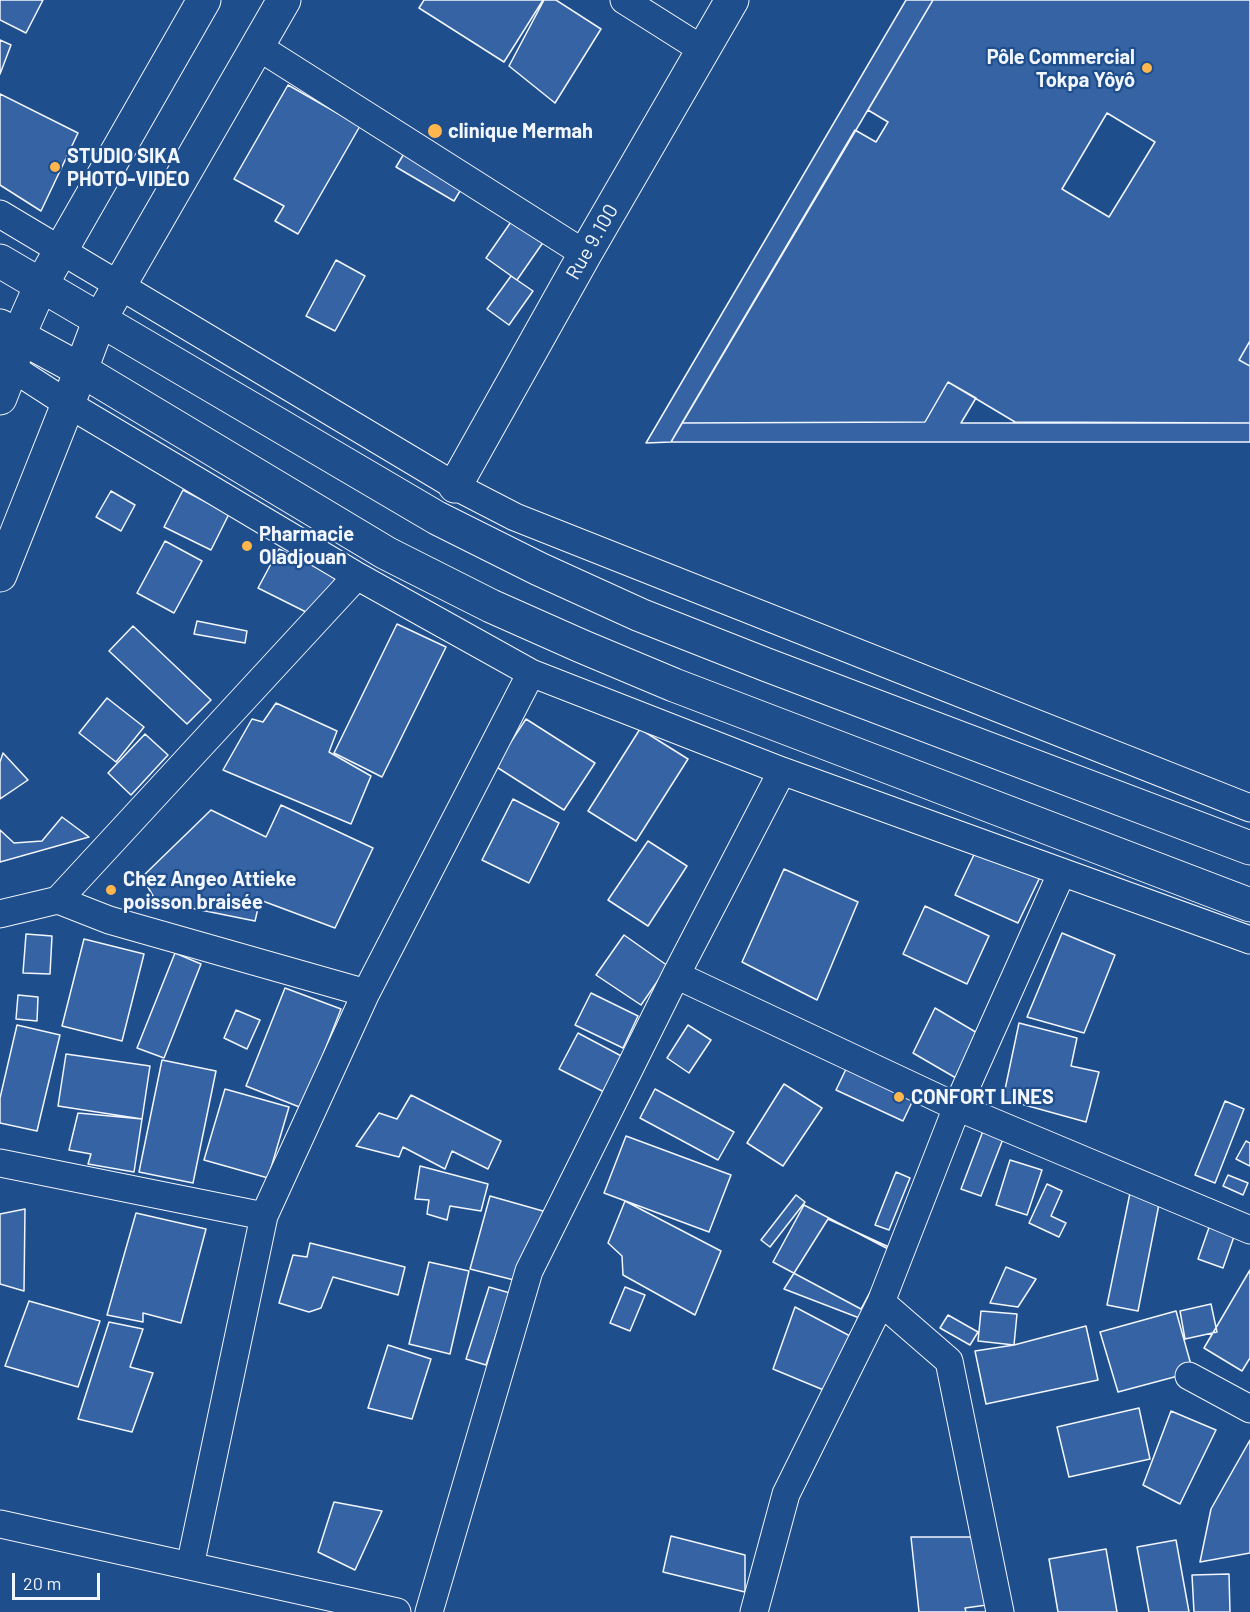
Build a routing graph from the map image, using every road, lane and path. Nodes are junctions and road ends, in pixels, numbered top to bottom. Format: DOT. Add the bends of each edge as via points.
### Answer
graph roads {
  1 [pos="204,0"];
  2 [pos="284,0"];
  3 [pos="624,0"];
  4 [pos="732,0"];
  5 [pos="257,46"];
  6 [pos="703,50"];
  7 [pos="0,214"];
  8 [pos="61,251"];
  9 [pos="585,254"];
  10 [pos="0,261"];
  11 [pos="41,285"];
  12 [pos="120,285"];
  13 [pos="100,319"];
  14 [pos="7,347"];
  15 [pos="81,370"];
  16 [pos="0,398"];
  17 [pos="68,404"];
  18 [pos="455,486"];
  19 [pos="0,575"];
  20 [pos="357,576"];
  21 [pos="531,673"];
  22 [pos="782,771"];
  23 [pos="1250,808"];
  24 [pos="1250,848"];
  25 [pos="1062,872"];
  26 [pos="58,900"];
  27 [pos="1250,905"];
  28 [pos="0,914"];
  29 [pos="1250,940"];
  30 [pos="676,975"];
  31 [pos="366,993"];
  32 [pos="957,1107"];
  33 [pos="0,1163"];
  34 [pos="264,1216"];
  35 [pos="1250,1230"];
  36 [pos="881,1302"];
  37 [pos="1189,1376"];
  38 [pos="1250,1408"];
  39 [pos="0,1524"];
  40 [pos="190,1566"];
  41 [pos="397,1612"];
  42 [pos="429,1612"];
  43 [pos="754,1612"];
  44 [pos="1000,1612"];
  1 -- 8 [label="main road"];
  2 -- 5 [label="main road"];
  3 -- 6 [label="street"];
  4 -- 6 [label="main road, Rue 9.100"];
  5 -- 9 [label="street"];
  5 -- 12 [label="main road"];
  6 -- 9 [label="main road, Rue 9.100"];
  7 -- 8 [label="street"];
  8 -- 11 [label="main road"];
  8 -- 12 [label="street"];
  9 -- 18 [label="main road, Rue 9.100"];
  10 -- 11 [label="main road"];
  11 -- 13 [label="main road"];
  11 -- 14 [label="main road"];
  12 -- 13 [label="main road"];
  12 -- 18 [label="street"];
  13 -- 15 [label="main road"];
  13 -- 24 [label="main road" via="437,518 539,569 640,615 767,665"];
  14 -- 15 [label="main road"];
  14 -- 16 [label="main road"];
  14 -- 17 [label="street"];
  15 -- 17 [label="main road"];
  15 -- 27 [label="main road" via="386,553 490,606 674,685"];
  17 -- 19 [label="main road"];
  17 -- 20 [label="street"];
  18 -- 23 [label="street" via="515,517"];
  20 -- 21 [label="street"];
  20 -- 26 [label="street"];
  21 -- 22 [label="street"];
  21 -- 31 [label="street"];
  22 -- 25 [label="street"];
  22 -- 30 [label="street"];
  25 -- 29 [label="street"];
  25 -- 32 [label="street"];
  26 -- 28 [label="street"];
  26 -- 31 [label="street" via="109,920"];
  30 -- 32 [label="street"];
  30 -- 42 [label="street" via="529,1271"];
  31 -- 34 [label="street"];
  32 -- 35 [label="street"];
  32 -- 36 [label="street"];
  33 -- 34 [label="street"];
  34 -- 40 [label="street"];
  36 -- 43 [label="street" via="786,1494"];
  36 -- 44 [label="street" via="949,1362"];
  37 -- 38 [label="street"];
  39 -- 40 [label="street"];
  40 -- 41 [label="street"];
}
